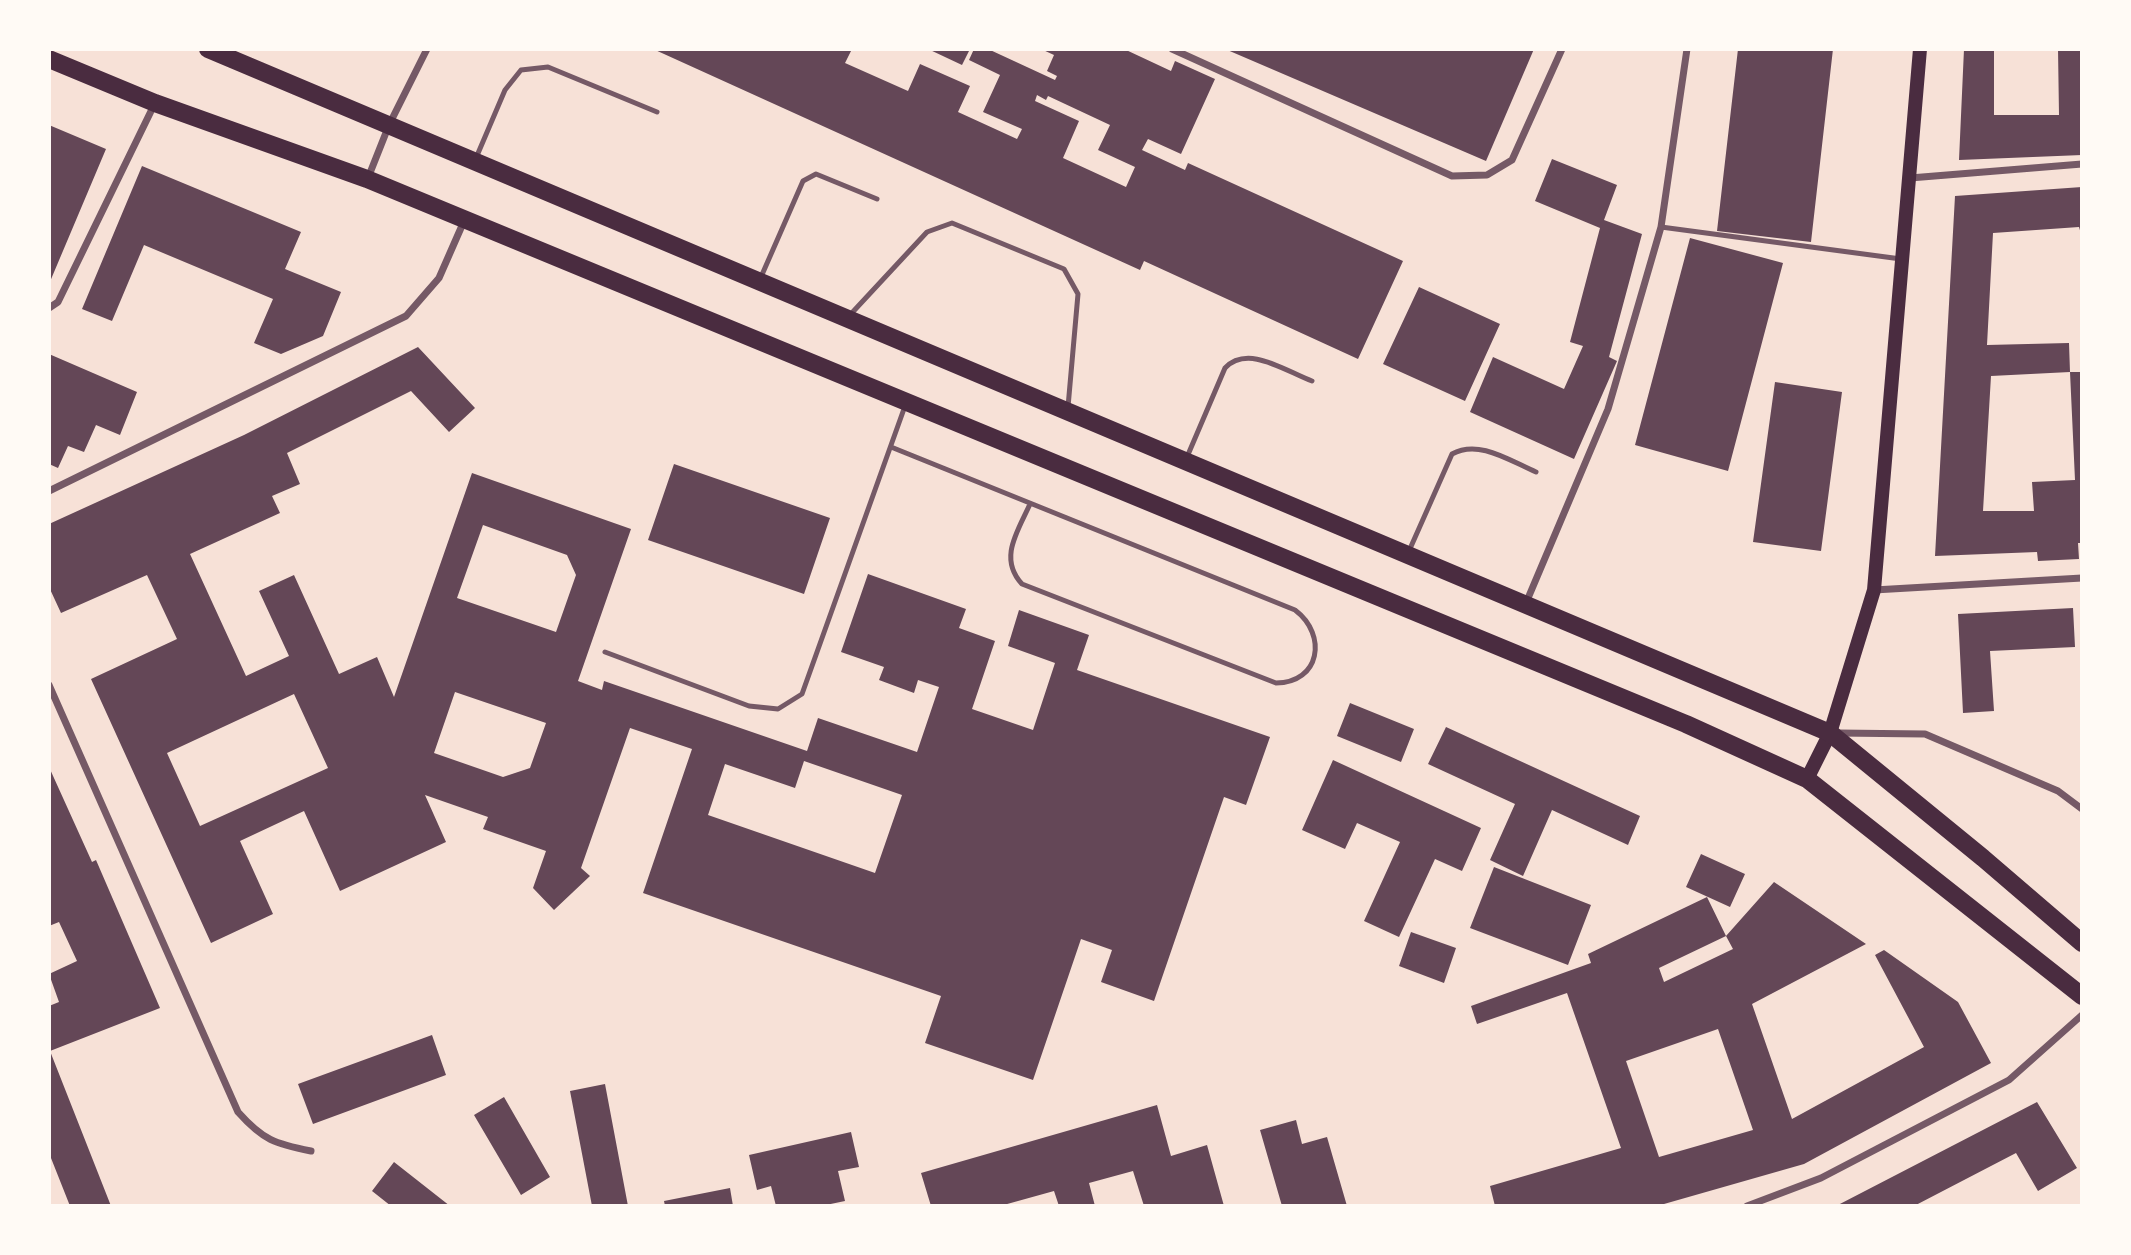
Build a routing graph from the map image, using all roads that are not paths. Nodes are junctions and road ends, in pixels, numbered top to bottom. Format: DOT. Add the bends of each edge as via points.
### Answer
graph roads {
  1 [pos="208,49"];
  2 [pos="427,49"];
  3 [pos="1172,49"];
  4 [pos="1562,49"];
  5 [pos="1687,49"];
  6 [pos="1920,49"];
  7 [pos="49,59"];
  8 [pos="155,103"];
  9 [pos="657,112"];
  10 [pos="390,125"];
  11 [pos="475,161"];
  12 [pos="2082,164"];
  13 [pos="1910,178"];
  14 [pos="368,179"];
  15 [pos="877,199"];
  16 [pos="464,221"];
  17 [pos="1661,227"];
  18 [pos="1903,259"];
  19 [pos="760,280"];
  20 [pos="49,308"];
  21 [pos="848,317"];
  22 [pos="1311,382"];
  23 [pos="906,403"];
  24 [pos="1067,410"];
  25 [pos="891,447"];
  26 [pos="1185,460"];
  27 [pos="1536,472"];
  28 [pos="49,491"];
  29 [pos="1030,503"];
  30 [pos="1408,554"];
  31 [pos="2082,578"];
  32 [pos="1874,590"];
  33 [pos="1526,604"];
  34 [pos="605,652"];
  35 [pos="49,685"];
  36 [pos="1830,733"];
  37 [pos="1807,779"];
  38 [pos="2082,809"];
  39 [pos="2082,943"];
  40 [pos="2082,996"];
  41 [pos="2082,1015"];
  42 [pos="311,1151"];
  43 [pos="1747,1206"];
  1 -- 10 [label="main road"];
  2 -- 10 [label="street"];
  3 -- 4 [label="street" via="1452,176 1487,175 1512,160"];
  5 -- 17 [label="street"];
  6 -- 13 [label="main road"];
  7 -- 8 [label="main road"];
  8 -- 14 [label="main road"];
  8 -- 20 [label="street" via="58,302"];
  9 -- 11 [label="lane" via="548,67 521,70 505,90"];
  10 -- 11 [label="main road"];
  10 -- 14 [label="street"];
  11 -- 19 [label="main road"];
  12 -- 13 [label="street"];
  13 -- 18 [label="main road"];
  14 -- 16 [label="main road"];
  15 -- 19 [label="lane" via="816,174 803,181"];
  16 -- 23 [label="main road"];
  16 -- 28 [label="street" via="439,278 406,316"];
  17 -- 18 [label="lane"];
  17 -- 33 [label="street" via="1608,409"];
  18 -- 32 [label="main road"];
  19 -- 21 [label="main road"];
  21 -- 24 [label="main road"];
  21 -- 24 [label="lane" via="927,232 952,223 1064,269 1078,294"];
  22 -- 26 [label="lane" via="1249,356 1235,358 1225,368"];
  23 -- 25 [label="lane"];
  23 -- 37 [label="main road" via="1686,724"];
  24 -- 26 [label="main road"];
  25 -- 29 [label="lane"];
  25 -- 34 [label="lane" via="802,694 778,709 749,706"];
  26 -- 30 [label="main road"];
  27 -- 30 [label="lane" via="1477,447 1452,454"];
  29 -- 29 [label="lane" via="1009,551 1010,566 1022,584 1276,683 1292,683 1306,675 1316,635 1295,610"];
  30 -- 33 [label="main road"];
  31 -- 32 [label="street"];
  32 -- 36 [label="main road"];
  33 -- 36 [label="main road"];
  35 -- 42 [label="street" via="238,1112 257,1133 274,1143"];
  36 -- 37 [label="main road"];
  36 -- 38 [label="street" via="1925,734 2058,791"];
  36 -- 39 [label="main road"];
  37 -- 40 [label="main road"];
  41 -- 43 [label="street" via="2009,1080 1821,1178"];
}
